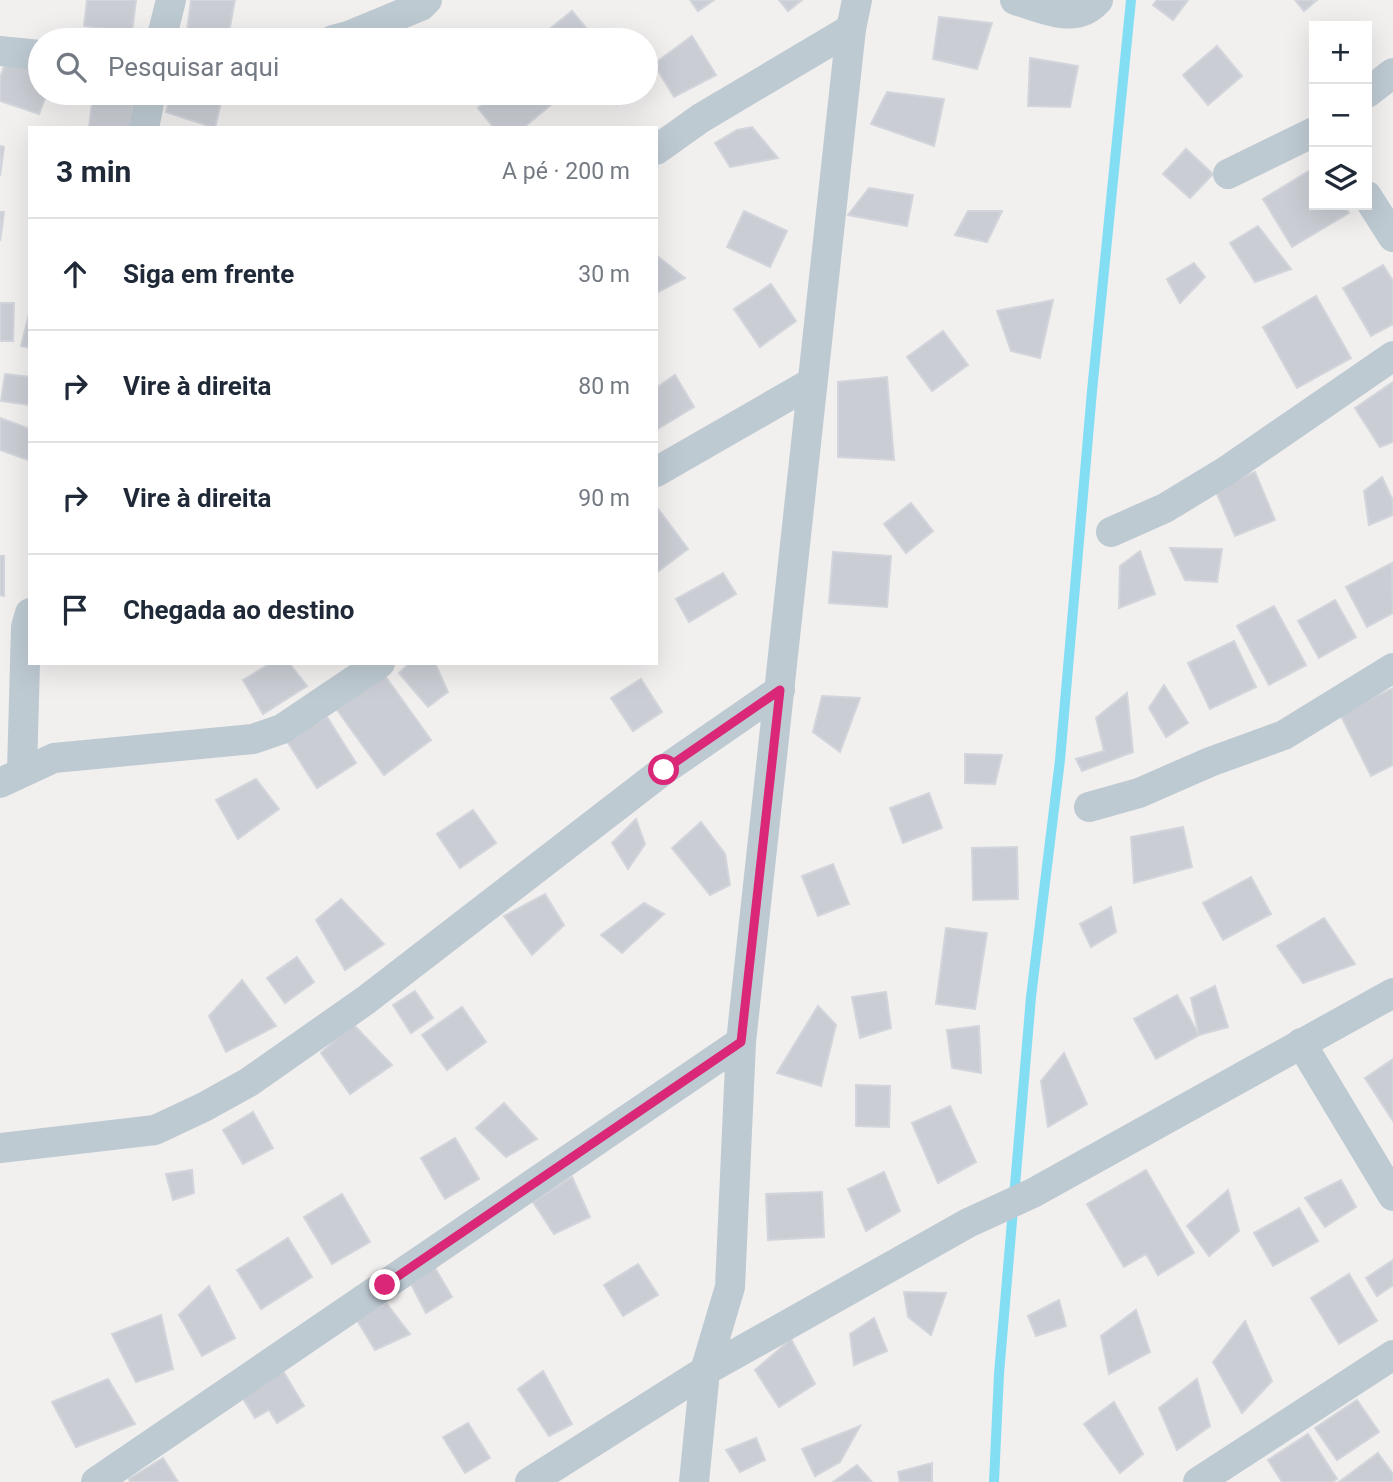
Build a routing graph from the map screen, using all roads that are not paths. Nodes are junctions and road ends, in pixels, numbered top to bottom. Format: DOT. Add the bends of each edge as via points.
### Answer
graph roads {
  1 [pos="171,0"];
  2 [pos="427,0"];
  3 [pos="857,0"];
  4 [pos="1016,0"];
  5 [pos="1098,0"];
  6 [pos="164,28"];
  7 [pos="369,28"];
  8 [pos="851,29"];
  9 [pos="0,51"];
  10 [pos="28,54"];
  11 [pos="1393,73"];
  12 [pos="1372,89"];
  13 [pos="148,105"];
  14 [pos="145,126"];
  15 [pos="1309,134"];
  16 [pos="658,149"];
  17 [pos="1228,174"];
  18 [pos="1372,204"];
  19 [pos="1393,237"];
  20 [pos="1393,356"];
  21 [pos="811,383"];
  22 [pos="658,471"];
  23 [pos="1111,532"];
  24 [pos="19,622"];
  25 [pos="377,665"];
  26 [pos="1393,668"];
  27 [pos="780,690"];
  28 [pos="11,777"];
  29 [pos="1089,807"];
  30 [pos="1393,993"];
  31 [pos="741,1042"];
  32 [pos="1301,1043"];
  33 [pos="0,1148"];
  34 [pos="1393,1196"];
  35 [pos="1393,1355"];
  36 [pos="705,1371"];
  37 [pos="96,1482"];
  38 [pos="530,1482"];
  39 [pos="695,1482"];
  40 [pos="1198,1482"];
  1 -- 6 [label="street"];
  2 -- 7 [label="street"];
  3 -- 8 [label="street"];
  4 -- 5 [label="street" via="1067,15 1080,14"];
  8 -- 16 [label="street"];
  8 -- 21 [label="street"];
  9 -- 10 [label="street"];
  11 -- 12 [label="street"];
  13 -- 14 [label="street"];
  15 -- 17 [label="street"];
  18 -- 19 [label="street"];
  20 -- 23 [label="street" via="1226,471 1165,508"];
  21 -- 22 [label="street"];
  21 -- 27 [label="street"];
  24 -- 28 [label="street"];
  25 -- 28 [label="street" via="282,729 253,739 54,758"];
  26 -- 29 [label="street" via="1284,734 1139,793"];
  27 -- 31 [label="street"];
  27 -- 33 [label="street" via="664,770 366,1000 249,1082 155,1130"];
  30 -- 32 [label="street"];
  31 -- 36 [label="street" via="730,1287"];
  31 -- 37 [label="street"];
  32 -- 34 [label="street"];
  32 -- 36 [label="street"];
  35 -- 40 [label="street"];
  36 -- 38 [label="street"];
  36 -- 39 [label="street"];
}
